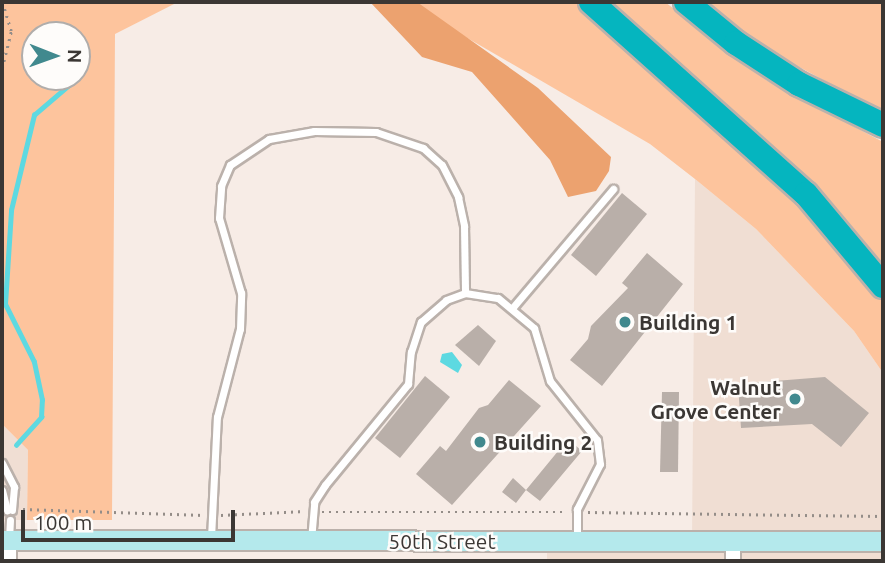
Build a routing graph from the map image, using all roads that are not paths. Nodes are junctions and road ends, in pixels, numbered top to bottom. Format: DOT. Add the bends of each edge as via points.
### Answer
graph roads {
  1 [pos="590,2"];
  2 [pos="686,2"];
  3 [pos="883,125"];
  4 [pos="613,188"];
  5 [pos="883,286"];
  6 [pos="465,293"];
  7 [pos="513,307"];
  8 [pos="2,463"];
  9 [pos="2,490"];
  10 [pos="10,520"];
  11 [pos="6,540"];
  12 [pos="211,540"];
  13 [pos="311,541"];
  14 [pos="577,541"];
  15 [pos="733,541"];
  16 [pos="883,541"];
  17 [pos="9,561"];
  18 [pos="733,561"];
  1 -- 5 [label="highway" via="806,194"];
  2 -- 3 [label="highway" via="736,43 799,84"];
  4 -- 7 [label="lane"];
  6 -- 7 [label="lane" via="498,298"];
  6 -- 12 [label="lane" via="464,226 458,197 442,165 423,148 376,132 314,131 269,139 230,165 221,186 219,218 241,293 240,329 217,417"];
  6 -- 13 [label="lane" via="446,300 421,322 411,352 408,384 325,485 313,512"];
  7 -- 14 [label="lane" via="534,328 550,381 597,440 600,464 577,512"];
  8 -- 9 [label="lane" via="14,486 9,510"];
  10 -- 11 [label="lane"];
  11 -- 12 [label="main road, 50th Street"];
  11 -- 17 [label="street"];
  12 -- 13 [label="main road, 50th Street"];
  13 -- 14 [label="main road, 50th Street"];
  14 -- 15 [label="main road, 50th Street"];
  15 -- 16 [label="main road, 50th Street"];
  15 -- 18 [label="street"];
}
